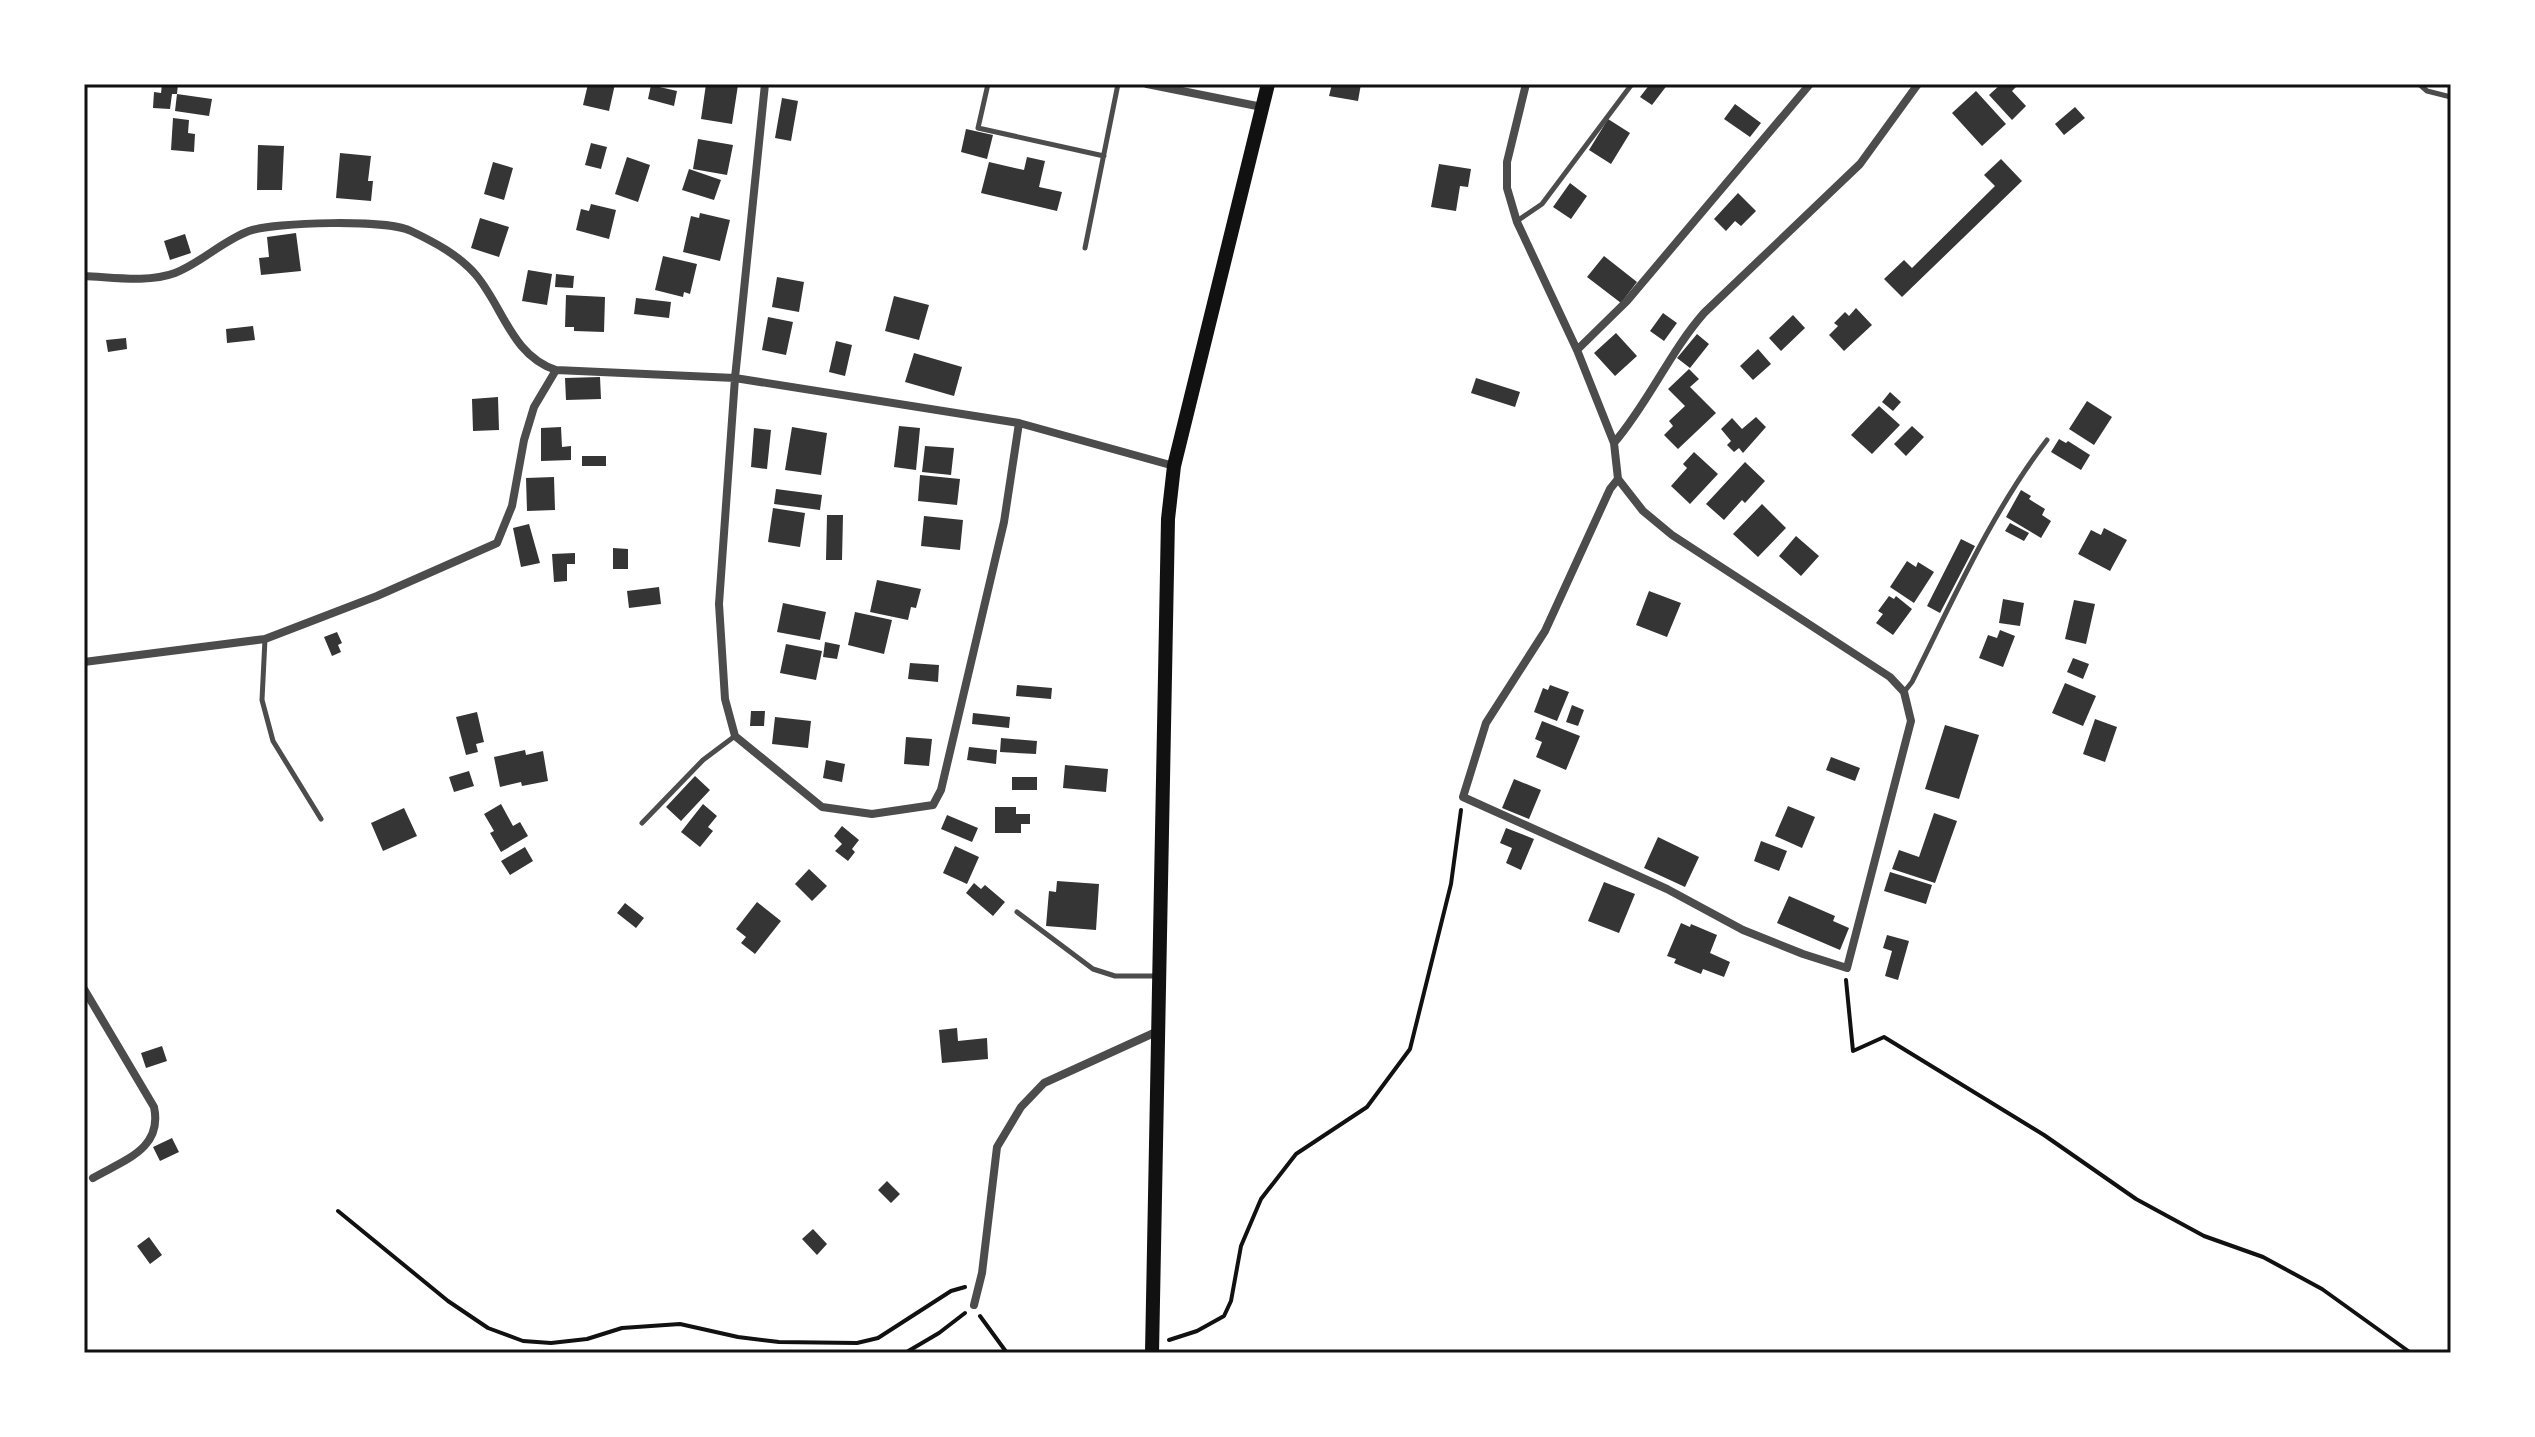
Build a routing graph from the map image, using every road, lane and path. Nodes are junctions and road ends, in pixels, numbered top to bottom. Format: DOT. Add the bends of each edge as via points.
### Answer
graph roads {
  1 [pos="765,84"];
  2 [pos="988,84"];
  3 [pos="1118,84"];
  4 [pos="1147,84"];
  5 [pos="1268,84"];
  6 [pos="1526,84"];
  7 [pos="1632,84"];
  8 [pos="1810,84"];
  9 [pos="1918,84"];
  10 [pos="2419,84"];
  11 [pos="2451,97"];
  12 [pos="1262,107"];
  13 [pos="1104,156"];
  14 [pos="1517,222"];
  15 [pos="1085,248"];
  16 [pos="84,276"];
  17 [pos="1577,350"];
  18 [pos="556,370"];
  19 [pos="735,378"];
  20 [pos="1019,423"];
  21 [pos="2047,440"];
  22 [pos="1614,443"];
  23 [pos="1174,466"];
  24 [pos="1618,479"];
  25 [pos="265,639"];
  26 [pos="84,662"];
  27 [pos="1904,692"];
  28 [pos="735,736"];
  29 [pos="1463,797"];
  30 [pos="321,819"];
  31 [pos="642,823"];
  32 [pos="1017,912"];
  33 [pos="1847,968"];
  34 [pos="1158,976"];
  35 [pos="84,989"];
  36 [pos="1156,1032"];
  37 [pos="93,1178"];
  38 [pos="338,1211"];
  39 [pos="979,1289"];
  40 [pos="974,1305"];
  41 [pos="1152,1349"];
  42 [pos="905,1353"];
  43 [pos="1007,1353"];
  44 [pos="2411,1353"];
  1 -- 19 [label="street"];
  2 -- 13 [label="lane" via="978,128"];
  3 -- 13 [label="lane"];
  4 -- 12 [label="street"];
  5 -- 12 [label="main road"];
  6 -- 14 [label="street" via="1507,162 1507,188"];
  7 -- 14 [label="lane" via="1542,204"];
  8 -- 17 [label="street" via="1627,301"];
  9 -- 22 [label="street" via="1860,164 1682,338 1657,385"];
  10 -- 11 [label="lane"];
  12 -- 23 [label="main road"];
  13 -- 15 [label="lane"];
  14 -- 17 [label="street"];
  16 -- 18 [label="street" via="173,274 250,230 341,223 407,228 466,265 524,352"];
  17 -- 22 [label="street"];
  18 -- 19 [label="street"];
  18 -- 25 [label="street" via="534,407 512,506 497,543"];
  19 -- 20 [label="street"];
  19 -- 28 [label="street" via="719,604 722,678"];
  20 -- 23 [label="street"];
  20 -- 28 [label="street" via="1004,522 941,790 933,805 872,814 822,807"];
  21 -- 27 [label="lane" via="1987,534"];
  22 -- 24 [label="street"];
  23 -- 34 [label="main road" via="1166,553"];
  24 -- 27 [label="street" via="1643,511 1672,535 1890,677"];
  24 -- 29 [label="street" via="1545,631 1486,723"];
  25 -- 26 [label="street"];
  25 -- 30 [label="lane" via="262,700 273,741"];
  27 -- 33 [label="street" via="1911,721"];
  28 -- 31 [label="lane" via="703,760"];
  29 -- 33 [label="street" via="1667,889 1743,930"];
  29 -- 41 [label="path" via="1451,884 1410,1049 1367,1107 1296,1154 1261,1199 1241,1246 1224,1316"];
  32 -- 34 [label="lane" via="1093,969 1115,976"];
  33 -- 44 [label="path" via="1853,1051 1884,1037 2044,1135 2136,1199 2322,1289"];
  34 -- 36 [label="main road"];
  35 -- 37 [label="street" via="156,1117 156,1129 140,1151"];
  36 -- 39 [label="street" via="1044,1083 1021,1107 997,1147"];
  36 -- 41 [label="main road"];
  38 -- 39 [label="path" via="448,1301 488,1328 523,1341 551,1343 622,1328 680,1324 779,1342 857,1343 878,1338 951,1291"];
  39 -- 40 [label="street"];
  40 -- 42 [label="path"];
  40 -- 43 [label="path"];
}
